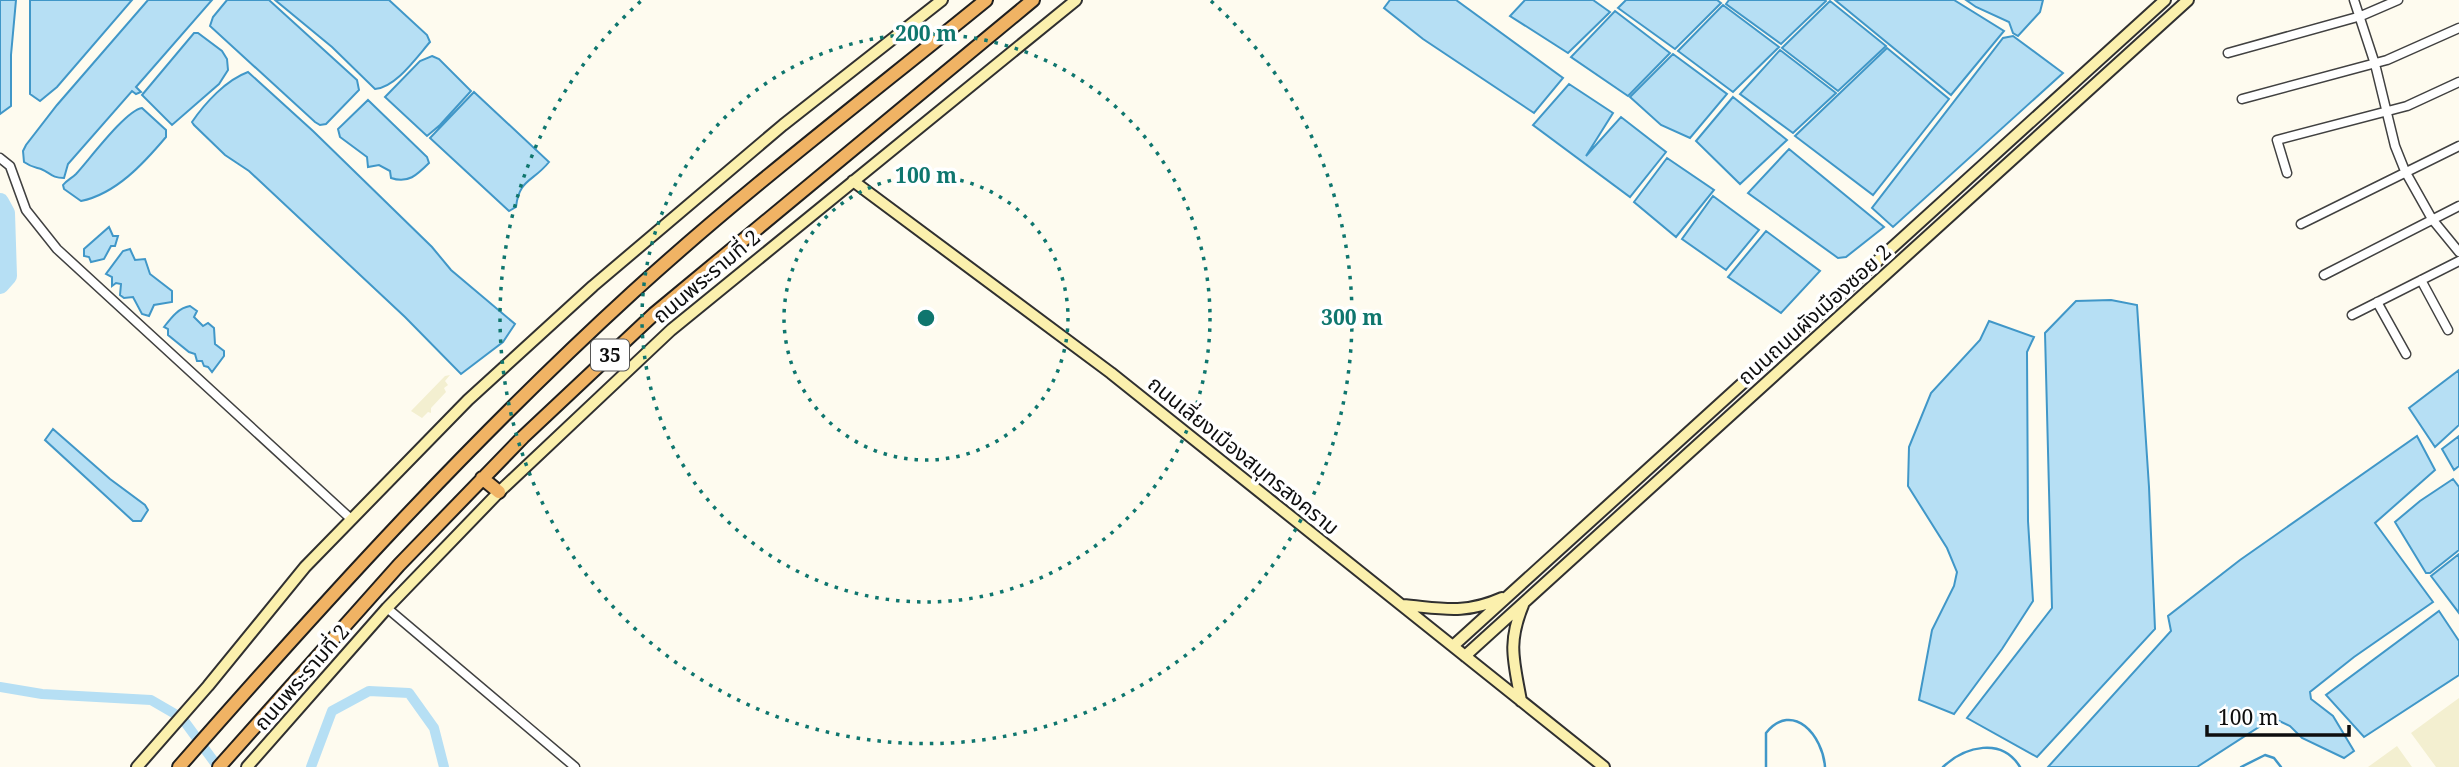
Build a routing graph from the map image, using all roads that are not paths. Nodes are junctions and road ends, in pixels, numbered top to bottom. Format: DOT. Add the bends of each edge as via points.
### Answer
graph roads {
  1 [pos="942,0"];
  2 [pos="986,0"];
  3 [pos="1033,0"];
  4 [pos="1076,0"];
  5 [pos="2165,0"];
  6 [pos="2188,0"];
  7 [pos="2354,0"];
  8 [pos="2398,0"];
  9 [pos="2361,16"];
  10 [pos="2459,27"];
  11 [pos="2228,53"];
  12 [pos="2375,64"];
  13 [pos="2459,82"];
  14 [pos="2242,99"];
  15 [pos="2387,113"];
  16 [pos="2459,146"];
  17 [pos="0,158"];
  18 [pos="2405,171"];
  19 [pos="2287,173"];
  20 [pos="853,181"];
  21 [pos="2459,206"];
  22 [pos="2432,219"];
  23 [pos="2301,224"];
  24 [pos="2459,252"];
  25 [pos="2459,261"];
  26 [pos="2324,275"];
  27 [pos="2421,280"];
  28 [pos="2377,302"];
  29 [pos="2352,315"];
  30 [pos="2448,330"];
  31 [pos="2406,354"];
  32 [pos="482,478"];
  33 [pos="499,492"];
  34 [pos="351,519"];
  35 [pos="1538,568"];
  36 [pos="1549,580"];
  37 [pos="1510,594"];
  38 [pos="1524,602"];
  39 [pos="1402,605"];
  40 [pos="387,608"];
  41 [pos="1453,646"];
  42 [pos="1465,656"];
  43 [pos="1521,701"];
  44 [pos="182,764"];
  45 [pos="137,767"];
  46 [pos="219,767"];
  47 [pos="247,767"];
  48 [pos="575,767"];
  49 [pos="1604,767"];
  1 -- 34 [label="main road" via="783,125 593,286 433,434"];
  2 -- 44 [label="highway, ถนนพระรามที่ 2 / 35" via="634,292 512,406 377,545"];
  3 -- 32 [label="highway, ถนนพระรามที่ 2 / 35" via="654,314"];
  4 -- 20 [label="main road, ถนนพระรามที่ 2 / 35"];
  5 -- 35 [label="main road, ถนนถนนผังเมืองซอย 2"];
  6 -- 36 [label="main road, ถนนถนนผังเมืองซอย 2"];
  7 -- 9 [label="street"];
  8 -- 9 [label="street"];
  9 -- 11 [label="street"];
  9 -- 12 [label="street"];
  10 -- 12 [label="street"];
  12 -- 14 [label="street"];
  12 -- 15 [label="street"];
  13 -- 15 [label="street"];
  15 -- 18 [label="street"];
  15 -- 19 [label="street" via="2277,140"];
  16 -- 18 [label="street"];
  17 -- 34 [label="street" via="10,166 26,210 57,249"];
  18 -- 22 [label="street"];
  18 -- 23 [label="street"];
  20 -- 33 [label="main road, ถนนพระรามที่ 2 / 35" via="671,330"];
  20 -- 39 [label="main road, ถนนเลี่ยงเมืองสมุทรสงคราม" via="1111,373"];
  21 -- 22 [label="street"];
  22 -- 24 [label="street"];
  22 -- 26 [label="street"];
  25 -- 27 [label="street"];
  27 -- 28 [label="street"];
  27 -- 30 [label="street"];
  28 -- 29 [label="street"];
  28 -- 31 [label="street"];
  32 -- 33 [label="highway"];
  32 -- 46 [label="highway, ถนนพระรามที่ 2 / 35"];
  33 -- 40 [label="main road, ถนนพระรามที่ 2 / 35"];
  34 -- 45 [label="main road"];
  35 -- 36 [label="main road"];
  35 -- 37 [label="main road, ถนนถนนผังเมืองซอย 2"];
  36 -- 38 [label="main road, ถนนถนนผังเมืองซอย 2"];
  37 -- 39 [label="main road" via="1471,609"];
  37 -- 41 [label="main road, ถนนถนนผังเมืองซอย 2"];
  38 -- 42 [label="main road, ถนนถนนผังเมืองซอย 2"];
  38 -- 43 [label="main road" via="1513,628"];
  39 -- 41 [label="main road, ถนนเลี่ยงเมืองสมุทรสงคราม"];
  40 -- 47 [label="main road, ถนนพระรามที่ 2 / 35"];
  40 -- 48 [label="street"];
  41 -- 42 [label="main road, ถนนเลี่ยงเมืองสมุทรสงคราม"];
  42 -- 43 [label="main road, ถนนเลี่ยงเมืองสมุทรสงคราม"];
  43 -- 49 [label="main road, ถนนเลี่ยงเมืองสมุทรสงคราม"];
}
